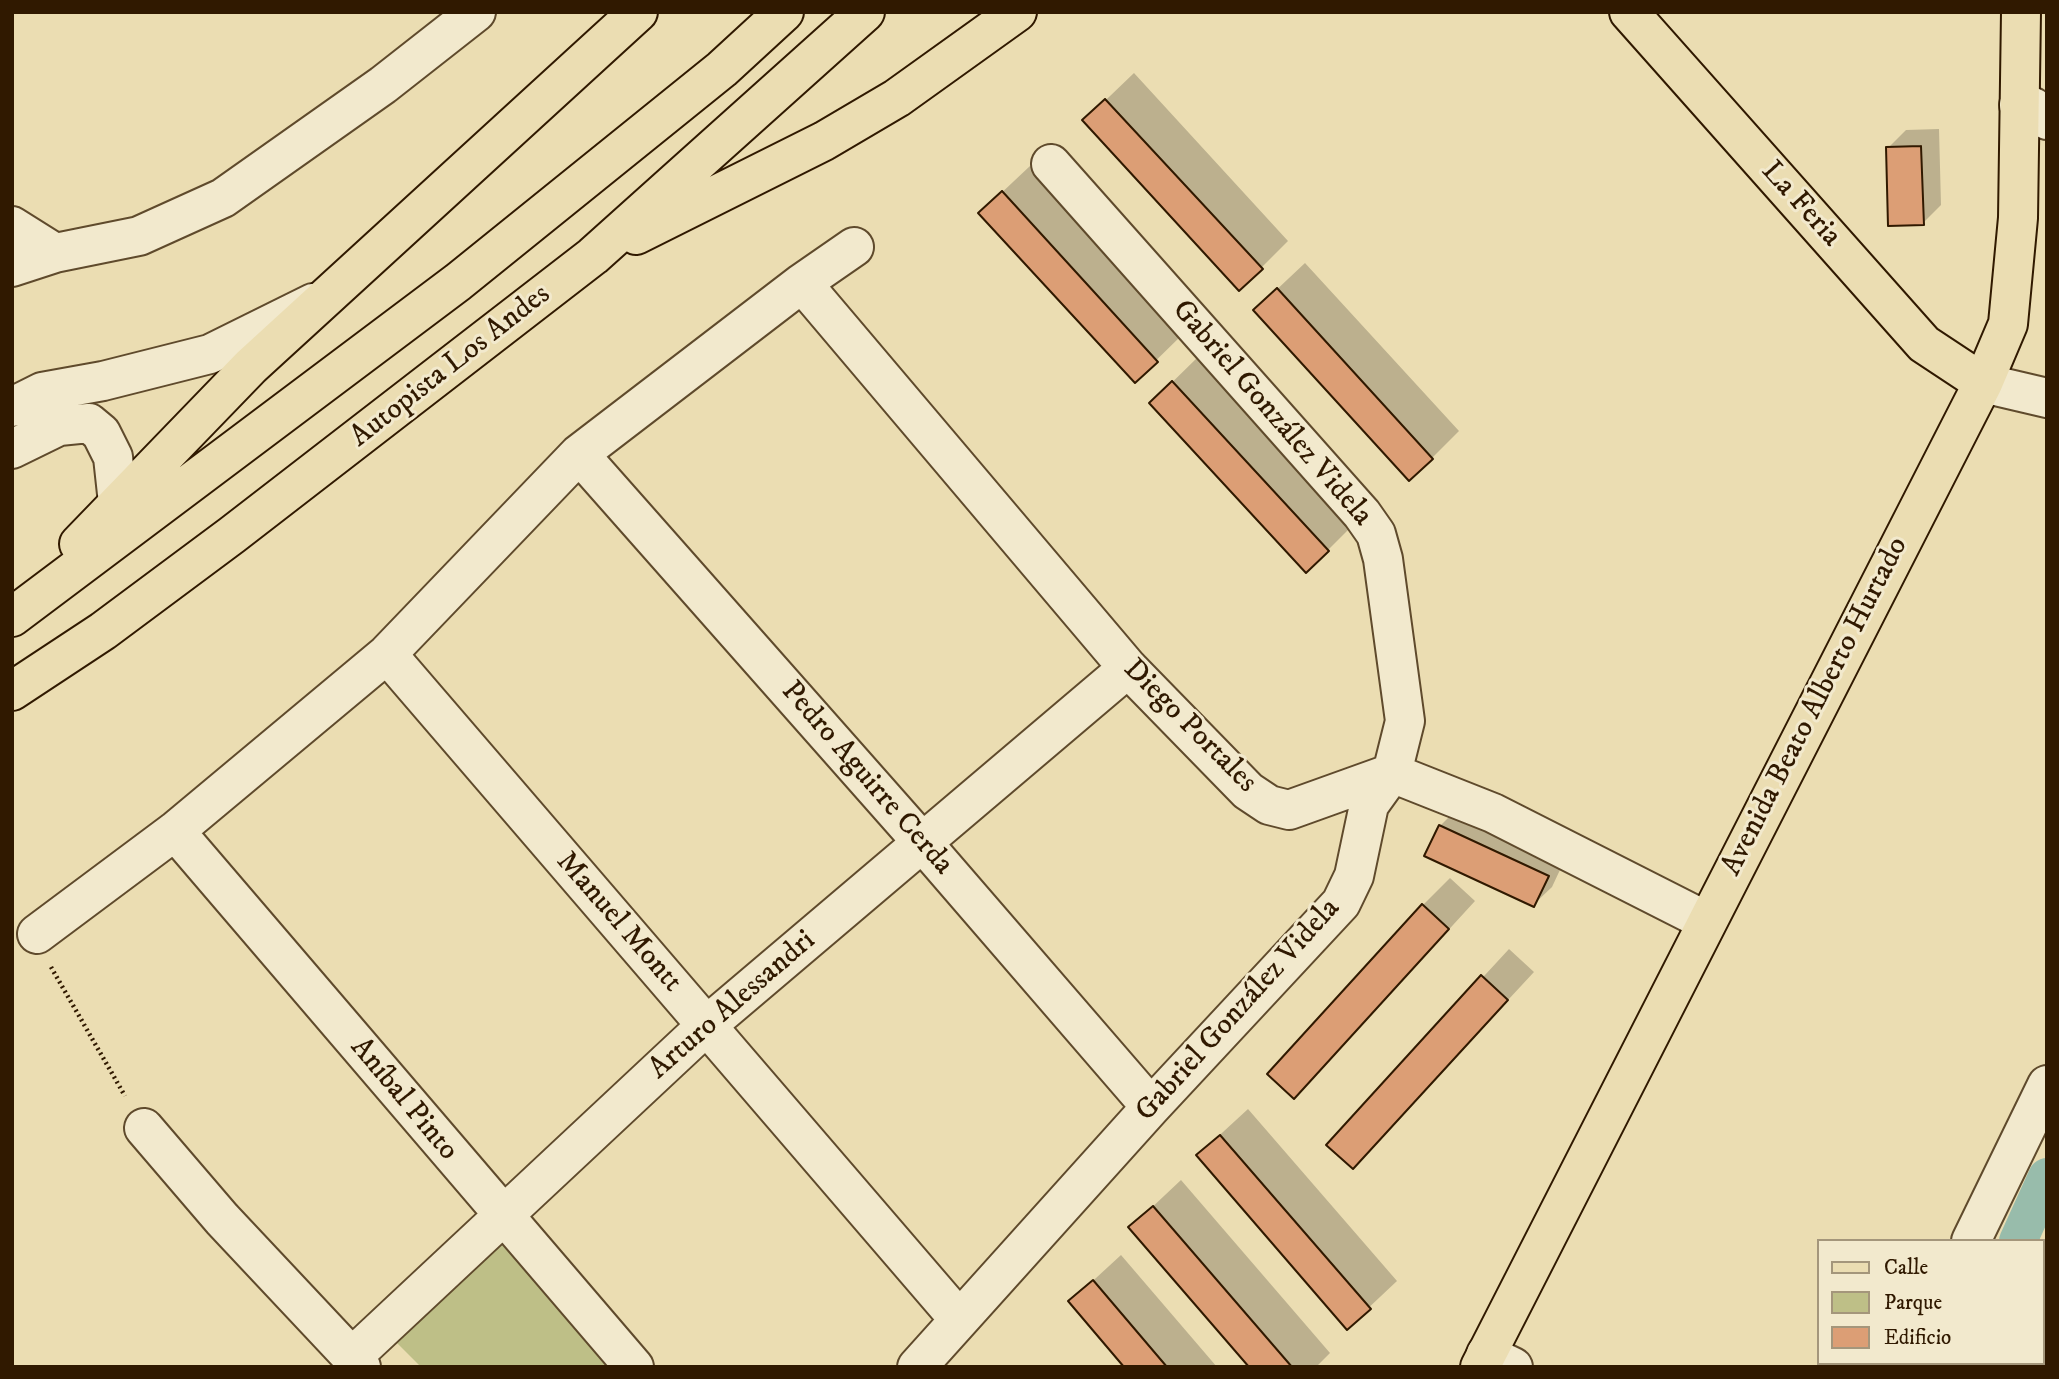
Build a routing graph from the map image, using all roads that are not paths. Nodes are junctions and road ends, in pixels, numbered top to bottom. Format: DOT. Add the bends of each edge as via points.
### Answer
graph roads {
  1 [pos="476,12"];
  2 [pos="638,12"];
  3 [pos="784,12"];
  4 [pos="865,12"];
  5 [pos="1017,12"];
  6 [pos="1629,12"];
  7 [pos="2021,12"];
  8 [pos="2033,113"];
  9 [pos="1051,164"];
  10 [pos="12,226"];
  11 [pos="854,247"];
  12 [pos="55,253"];
  13 [pos="593,256"];
  14 [pos="12,267"];
  15 [pos="802,283"];
  16 [pos="325,297"];
  17 [pos="1983,383"];
  18 [pos="2047,398"];
  19 [pos="12,407"];
  20 [pos="12,449"];
  21 [pos="579,454"];
  22 [pos="118,503"];
  23 [pos="12,615"];
  24 [pos="387,654"];
  25 [pos="1128,668"];
  26 [pos="12,691"];
  27 [pos="1392,773"];
  28 [pos="175,831"];
  29 [pos="922,842"];
  30 [pos="1706,921"];
  31 [pos="37,934"];
  32 [pos="706,1026"];
  33 [pos="2047,1084"];
  34 [pos="1151,1107"];
  35 [pos="144,1128"];
  36 [pos="502,1216"];
  37 [pos="1972,1239"];
  38 [pos="958,1318"];
  39 [pos="356,1362"];
  40 [pos="1493,1362"];
  41 [pos="634,1367"];
  42 [pos="917,1367"];
  1 -- 12 [label="street" via="373,93 223,198 139,236"];
  2 -- 16 [label="main road"];
  3 -- 23 [label="main road, Autopista Los Andes" via="722,69 458,282"];
  4 -- 13 [label="main road, Autopista Los Andes"];
  5 -- 13 [label="main road" via="897,98 824,141"];
  6 -- 17 [label="main road, La Feria" via="1924,344"];
  7 -- 8 [label="main road, Avenida Beato Alberto Hurtado"];
  8 -- 17 [label="main road, Avenida Beato Alberto Hurtado" via="2008,324"];
  9 -- 27 [label="street, Gabriel González Videla" via="1376,534 1405,721"];
  10 -- 12 [label="street"];
  11 -- 15 [label="street"];
  12 -- 14 [label="street"];
  13 -- 26 [label="main road, Autopista Los Andes" via="243,527 103,631"];
  15 -- 21 [label="street"];
  15 -- 25 [label="street, Diego Portales"];
  16 -- 19 [label="street" via="210,354 42,392"];
  16 -- 22 [label="main road"];
  17 -- 18 [label="street"];
  17 -- 30 [label="main road, Avenida Beato Alberto Hurtado"];
  20 -- 22 [label="street" via="59,426 89,424 101,433 113,457"];
  21 -- 24 [label="street"];
  21 -- 29 [label="street, Pedro Aguirre Cerda"];
  22 -- 23 [label="main road"];
  24 -- 28 [label="street"];
  24 -- 32 [label="street, Manuel Montt"];
  25 -- 27 [label="street, Diego Portales" via="1248,790 1269,805 1289,810"];
  25 -- 29 [label="street, Arturo Alessandri"];
  27 -- 30 [label="street" via="1493,813"];
  27 -- 34 [label="street, Gabriel González Videla" via="1369,805 1354,876 1341,903"];
  28 -- 31 [label="street"];
  28 -- 36 [label="street, Aníbal Pinto"];
  29 -- 32 [label="street, Arturo Alessandri"];
  29 -- 34 [label="street, Pedro Aguirre Cerda"];
  30 -- 40 [label="main road, Avenida Beato Alberto Hurtado"];
  32 -- 36 [label="street, Arturo Alessandri"];
  32 -- 38 [label="street, Manuel Montt"];
  33 -- 37 [label="street"];
  34 -- 38 [label="street, Gabriel González Videla"];
  35 -- 39 [label="street"];
  36 -- 39 [label="street, Arturo Alessandri"];
  36 -- 41 [label="street, Aníbal Pinto"];
  38 -- 42 [label="street, Gabriel González Videla"];
}
